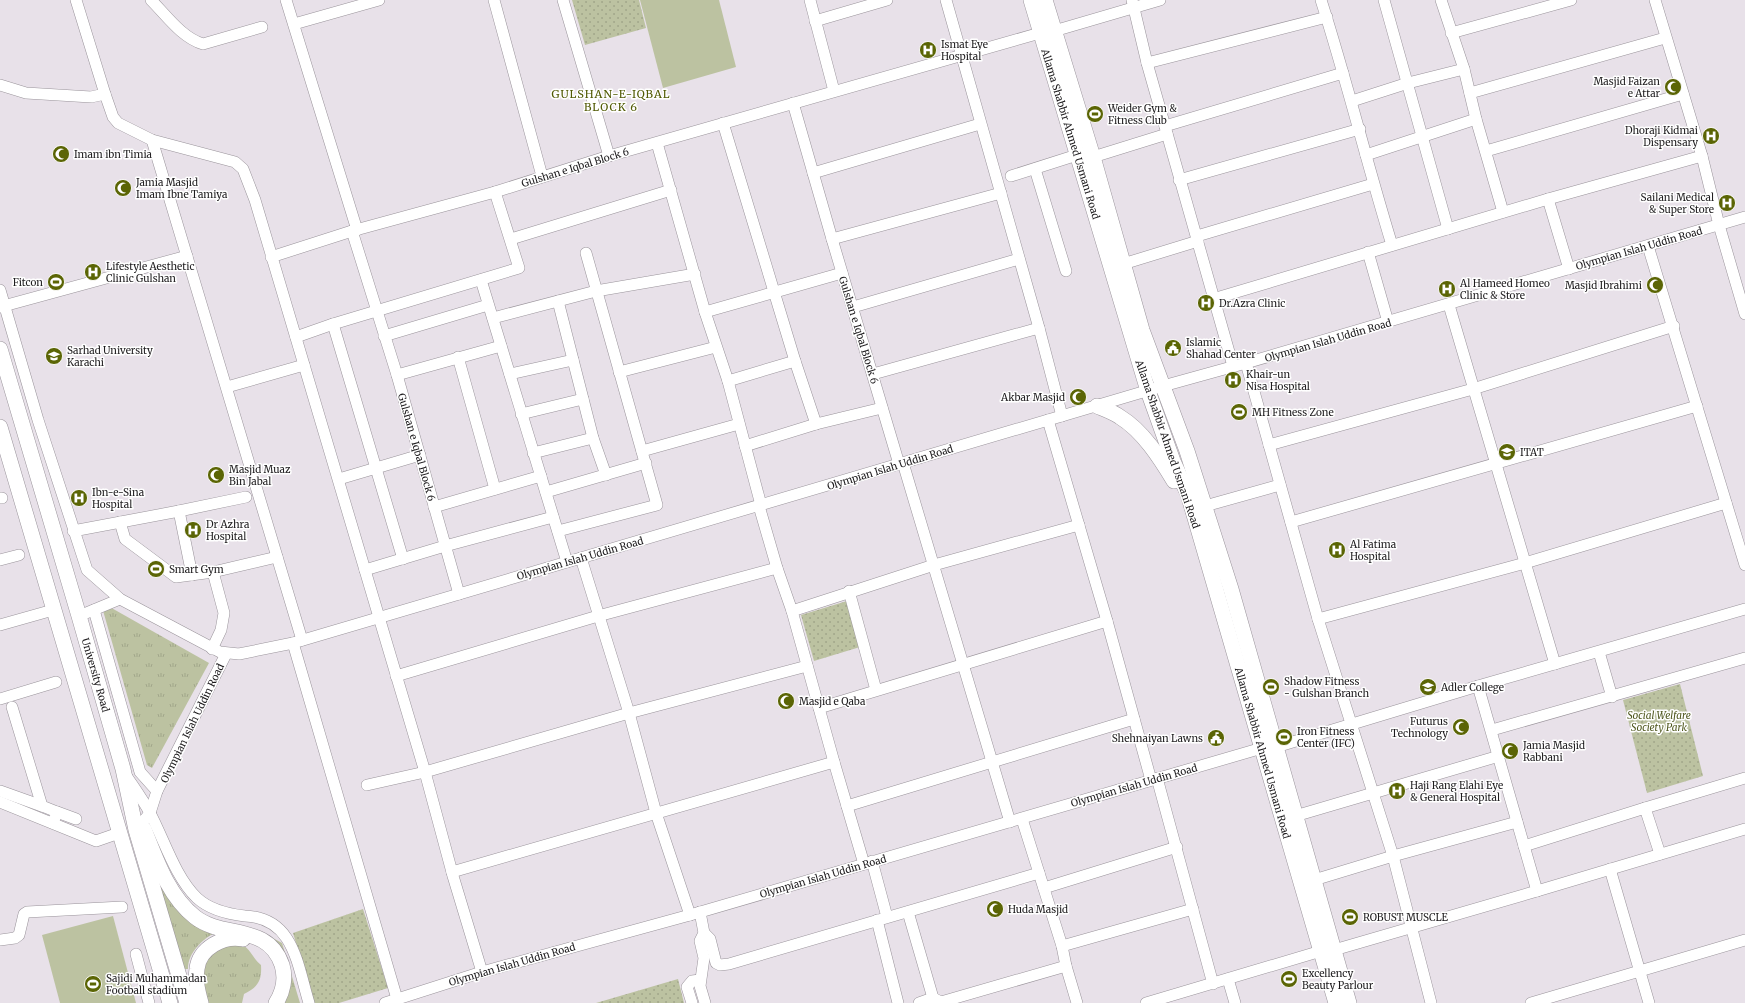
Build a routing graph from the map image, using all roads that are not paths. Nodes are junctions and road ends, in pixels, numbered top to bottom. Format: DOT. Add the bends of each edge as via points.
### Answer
graph roads {
  1 [pos="76,0"];
  2 [pos="151,0"];
  3 [pos="286,0"];
  4 [pos="379,0"];
  5 [pos="494,0"];
  6 [pos="563,0"];
  7 [pos="810,0"];
  8 [pos="887,0"];
  9 [pos="946,0"];
  10 [pos="1031,0"];
  11 [pos="1045,0"];
  12 [pos="1160,0"];
  13 [pos="1321,0"];
  14 [pos="1384,0"];
  15 [pos="1441,0"];
  16 [pos="1571,0"];
  17 [pos="1655,0"];
  18 [pos="1133,4"];
  19 [pos="1327,17"];
  20 [pos="815,21"];
  21 [pos="294,24"];
  22 [pos="262,27"];
  23 [pos="1047,32"];
  24 [pos="1451,33"];
  25 [pos="1665,38"];
  26 [pos="961,55"];
  27 [pos="1147,63"];
  28 [pos="1464,69"];
  29 [pos="1343,73"];
  30 [pos="1408,83"];
  31 [pos="0,86"];
  32 [pos="834,91"];
  33 [pos="105,94"];
  34 [pos="1470,94"];
  35 [pos="1683,94"];
  36 [pos="1352,101"];
  37 [pos="793,103"];
  38 [pos="1476,119"];
  39 [pos="724,122"];
  40 [pos="980,124"];
  41 [pos="1360,129"];
  42 [pos="1166,130"];
  43 [pos="1423,136"];
  44 [pos="152,140"];
  45 [pos="657,143"];
  46 [pos="1486,151"];
  47 [pos="1078,155"];
  48 [pos="1366,155"];
  49 [pos="609,156"];
  50 [pos="1702,156"];
  51 [pos="1092,157"];
  52 [pos="1035,169"];
  53 [pos="813,172"];
  54 [pos="542,176"];
  55 [pos="1011,176"];
  56 [pos="1179,180"];
  57 [pos="1373,184"];
  58 [pos="670,190"];
  59 [pos="495,192"];
  60 [pos="1001,193"];
  61 [pos="1548,199"];
  62 [pos="1504,212"];
  63 [pos="1745,217"];
  64 [pos="1719,225"];
  65 [pos="1448,229"];
  66 [pos="354,230"];
  67 [pos="511,239"];
  68 [pos="832,239"];
  69 [pos="1198,239"];
  70 [pos="1392,245"];
  71 [pos="1648,246"];
  72 [pos="1368,252"];
  73 [pos="586,253"];
  74 [pos="187,256"];
  75 [pos="270,257"];
  76 [pos="1019,258"];
  77 [pos="1123,264"];
  78 [pos="1569,269"];
  79 [pos="1066,271"];
  80 [pos="842,273"];
  81 [pos="695,274"];
  82 [pos="481,280"];
  83 [pos="0,290"];
  84 [pos="596,290"];
  85 [pos="775,293"];
  86 [pos="1213,299"];
  87 [pos="558,300"];
  88 [pos="488,305"];
  89 [pos="1449,305"];
  90 [pos="2,306"];
  91 [pos="853,308"];
  92 [pos="377,312"];
  93 [pos="705,312"];
  94 [pos="1745,314"];
  95 [pos="493,318"];
  96 [pos="1388,322"];
  97 [pos="333,324"];
  98 [pos="1674,326"];
  99 [pos="1039,328"];
  100 [pos="384,336"];
  101 [pos="296,337"];
  102 [pos="501,346"];
  103 [pos="716,347"];
  104 [pos="0,349"];
  105 [pos="458,357"];
  106 [pos="573,360"];
  107 [pos="795,361"];
  108 [pos="1246,363"];
  109 [pos="304,365"];
  110 [pos="1233,366"];
  111 [pos="619,372"];
  112 [pos="397,374"];
  113 [pos="510,374"];
  114 [pos="873,374"];
  115 [pos="728,381"];
  116 [pos="1163,386"];
  117 [pos="227,387"];
  118 [pos="1473,389"];
  119 [pos="1148,391"];
  120 [pos="583,399"];
  121 [pos="1097,406"];
  122 [pos="1697,406"];
  123 [pos="882,408"];
  124 [pos="521,414"];
  125 [pos="1062,416"];
  126 [pos="1048,420"];
  127 [pos="739,424"];
  128 [pos="816,424"];
  129 [pos="0,427"];
  130 [pos="593,438"];
  131 [pos="1269,445"];
  132 [pos="745,446"];
  133 [pos="642,451"];
  134 [pos="533,453"];
  135 [pos="420,455"];
  136 [pos="646,463"];
  137 [pos="901,464"];
  138 [pos="1495,464"];
  139 [pos="376,469"];
  140 [pos="606,475"];
  141 [pos="541,476"];
  142 [pos="338,479"];
  143 [pos="1280,485"];
  144 [pos="495,488"];
  145 [pos="546,492"];
  146 [pos="1188,494"];
  147 [pos="246,497"];
  148 [pos="1726,503"];
  149 [pos="760,506"];
  150 [pos="1205,506"];
  151 [pos="434,507"];
  152 [pos="179,511"];
  153 [pos="553,517"];
  154 [pos="120,522"];
  155 [pos="1291,522"];
  156 [pos="1079,525"];
  157 [pos="73,531"];
  158 [pos="558,531"];
  159 [pos="445,546"];
  160 [pos="18,555"];
  161 [pos="277,557"];
  162 [pos="581,558"];
  163 [pos="403,559"];
  164 [pos="0,560"];
  165 [pos="567,562"];
  166 [pos="1525,563"];
  167 [pos="934,565"];
  168 [pos="1745,565"];
  169 [pos="777,568"];
  170 [pos="365,570"];
  171 [pos="213,572"];
  172 [pos="192,575"];
  173 [pos="849,592"];
  174 [pos="459,594"];
  175 [pos="120,599"];
  176 [pos="53,610"];
  177 [pos="94,610"];
  178 [pos="1745,610"];
  179 [pos="792,611"];
  180 [pos="79,616"];
  181 [pos="598,616"];
  182 [pos="378,618"];
  183 [pos="1318,619"];
  184 [pos="1107,621"];
  185 [pos="0,625"];
  186 [pos="298,641"];
  187 [pos="212,649"];
  188 [pos="1599,652"];
  189 [pos="226,654"];
  190 [pos="1745,658"];
  191 [pos="1555,664"];
  192 [pos="963,665"];
  193 [pos="807,666"];
  194 [pos="396,676"];
  195 [pos="56,682"];
  196 [pos="1478,686"];
  197 [pos="876,690"];
  198 [pos="1612,697"];
  199 [pos="0,699"];
  200 [pos="12,707"];
  201 [pos="819,708"];
  202 [pos="629,713"];
  203 [pos="1134,720"];
  204 [pos="1350,725"];
  205 [pos="1492,730"];
  206 [pos="1269,748"];
  207 [pos="1499,756"];
  208 [pos="993,761"];
  209 [pos="834,762"];
  210 [pos="425,772"];
  211 [pos="1745,778"];
  212 [pos="1154,779"];
  213 [pos="367,785"];
  214 [pos="0,791"];
  215 [pos="157,792"];
  216 [pos="1373,794"];
  217 [pos="0,802"];
  218 [pos="42,806"];
  219 [pos="847,806"];
  220 [pos="1645,808"];
  221 [pos="57,812"];
  222 [pos="656,813"];
  223 [pos="1295,816"];
  224 [pos="76,819"];
  225 [pos="1022,819"];
  226 [pos="142,822"];
  227 [pos="1010,822"];
  228 [pos="1517,822"];
  229 [pos="53,823"];
  230 [pos="1745,829"];
  231 [pos="119,833"];
  232 [pos="1524,846"];
  233 [pos="1177,847"];
  234 [pos="1660,854"];
  235 [pos="1393,856"];
  236 [pos="868,863"];
  237 [pos="1610,869"];
  238 [pos="452,872"];
  239 [pos="1039,873"];
  240 [pos="1314,880"];
  241 [pos="1044,888"];
  242 [pos="1537,891"];
  243 [pos="122,907"];
  244 [pos="1193,909"];
  245 [pos="908,912"];
  246 [pos="695,913"];
  247 [pos="882,919"];
  248 [pos="1411,928"];
  249 [pos="704,933"];
  250 [pos="0,940"];
  251 [pos="1745,940"];
  252 [pos="1062,946"];
  253 [pos="154,949"];
  254 [pos="1328,950"];
  255 [pos="136,954"];
  256 [pos="1066,966"];
  257 [pos="1640,970"];
  258 [pos="482,972"];
  259 [pos="1228,979"];
  260 [pos="700,980"];
  261 [pos="1213,984"];
  262 [pos="933,998"];
  263 [pos="404,999"];
  264 [pos="149,1003"];
  265 [pos="161,1003"];
  266 [pos="170,1003"];
  267 [pos="186,1003"];
  268 [pos="201,1003"];
  269 [pos="267,1003"];
  270 [pos="276,1003"];
  271 [pos="309,1003"];
  272 [pos="385,1003"];
  273 [pos="692,1003"];
  274 [pos="705,1003"];
  275 [pos="898,1003"];
  276 [pos="919,1003"];
  277 [pos="1077,1003"];
  278 [pos="1146,1003"];
  279 [pos="1235,1003"];
  280 [pos="1336,1003"];
  281 [pos="1349,1003"];
  282 [pos="1431,1003"];
  283 [pos="1532,1003"];
  284 [pos="1650,1003"];
  1 -- 33 [label="street"];
  2 -- 22 [label="street" via="186,36 203,44"];
  3 -- 21 [label="street, Gulshan e Iqbal Block 6"];
  4 -- 21 [label="street"];
  5 -- 54 [label="street"];
  6 -- 49 [label="street"];
  7 -- 20 [label="street"];
  8 -- 20 [label="street"];
  9 -- 26 [label="street"];
  10 -- 23 [label="main road, Allama Shabbir Ahmed Usmani Road"];
  11 -- 23 [label="main road, Allama Shabbir Ahmed Usmani Road"];
  12 -- 18 [label="street, Gulshan e Iqbal Block 6"];
  13 -- 19 [label="street"];
  14 -- 30 [label="street"];
  15 -- 24 [label="street"];
  16 -- 24 [label="street"];
  17 -- 25 [label="street"];
  18 -- 23 [label="street, Gulshan e Iqbal Block 6"];
  18 -- 27 [label="street"];
  19 -- 27 [label="street"];
  19 -- 29 [label="street"];
  20 -- 32 [label="street"];
  21 -- 66 [label="street, Gulshan e Iqbal Block 6"];
  23 -- 26 [label="street, Gulshan e Iqbal Block 6"];
  23 -- 47 [label="main road, Allama Shabbir Ahmed Usmani Road"];
  23 -- 51 [label="main road, Allama Shabbir Ahmed Usmani Road"];
  24 -- 28 [label="street"];
  25 -- 34 [label="street"];
  25 -- 35 [label="street"];
  26 -- 32 [label="street, Gulshan e Iqbal Block 6"];
  26 -- 40 [label="street"];
  27 -- 42 [label="street"];
  28 -- 30 [label="street"];
  28 -- 34 [label="street"];
  29 -- 36 [label="street"];
  29 -- 42 [label="street"];
  30 -- 36 [label="street"];
  30 -- 43 [label="street"];
  31 -- 33 [label="street" via="26,93 91,97"];
  32 -- 37 [label="street, Gulshan e Iqbal Block 6"];
  33 -- 44 [label="street" via="112,116 118,123"];
  34 -- 38 [label="street"];
  35 -- 46 [label="street"];
  35 -- 50 [label="street"];
  36 -- 41 [label="street"];
  37 -- 39 [label="street, Gulshan e Iqbal Block 6"];
  37 -- 53 [label="street, Gulshan e Iqbal Block 6"];
  38 -- 43 [label="street"];
  38 -- 46 [label="street"];
  39 -- 45 [label="street, Gulshan e Iqbal Block 6"];
  39 -- 85 [label="street"];
  40 -- 53 [label="street"];
  40 -- 60 [label="street"];
  41 -- 48 [label="street"];
  41 -- 56 [label="street"];
  42 -- 51 [label="street"];
  42 -- 56 [label="street"];
  43 -- 48 [label="street"];
  43 -- 65 [label="street"];
  44 -- 74 [label="street"];
  44 -- 75 [label="street" via="235,162 243,169 255,200"];
  45 -- 49 [label="street, Gulshan e Iqbal Block 6"];
  45 -- 58 [label="street"];
  46 -- 62 [label="street"];
  47 -- 52 [label="street"];
  47 -- 119 [label="main road, Allama Shabbir Ahmed Usmani Road"];
  48 -- 57 [label="street"];
  49 -- 54 [label="street, Gulshan e Iqbal Block 6"];
  50 -- 61 [label="street"];
  50 -- 64 [label="street"];
  51 -- 77 [label="main road, Allama Shabbir Ahmed Usmani Road"];
  52 -- 55 [label="street"];
  52 -- 79 [label="street"];
  53 -- 68 [label="street, Gulshan e Iqbal Block 6"];
  54 -- 59 [label="street, Gulshan e Iqbal Block 6"];
  56 -- 69 [label="street"];
  57 -- 69 [label="street"];
  57 -- 70 [label="street"];
  58 -- 67 [label="street"];
  58 -- 81 [label="street"];
  59 -- 66 [label="street, Gulshan e Iqbal Block 6"];
  59 -- 67 [label="street"];
  60 -- 68 [label="street"];
  60 -- 76 [label="street"];
  61 -- 62 [label="street"];
  61 -- 78 [label="street"];
  62 -- 65 [label="street"];
  63 -- 64 [label="street, Olympian Islah Uddin Road"];
  64 -- 71 [label="street, Olympian Islah Uddin Road"];
  64 -- 94 [label="street"];
  65 -- 70 [label="street"];
  66 -- 75 [label="street, Gulshan e Iqbal Block 6"];
  66 -- 92 [label="street, Gulshan e Iqbal Block 6"];
  67 -- 82 [label="street" via="519,268"];
  68 -- 80 [label="street, Gulshan e Iqbal Block 6"];
  69 -- 77 [label="street"];
  69 -- 86 [label="street"];
  70 -- 72 [label="street"];
  71 -- 78 [label="street, Olympian Islah Uddin Road"];
  71 -- 98 [label="street"];
  72 -- 86 [label="street"];
  72 -- 96 [label="street"];
  73 -- 84 [label="street"];
  74 -- 90 [label="street"];
  74 -- 117 [label="street"];
  75 -- 101 [label="street"];
  76 -- 91 [label="street"];
  76 -- 99 [label="street"];
  77 -- 116 [label="main road, Allama Shabbir Ahmed Usmani Road" via="1142,330"];
  78 -- 89 [label="street, Olympian Islah Uddin Road"];
  80 -- 85 [label="street"];
  80 -- 91 [label="street, Gulshan e Iqbal Block 6"];
  81 -- 84 [label="street"];
  81 -- 93 [label="street"];
  82 -- 88 [label="street"];
  82 -- 92 [label="street"];
  83 -- 90 [label="street"];
  84 -- 87 [label="street"];
  84 -- 111 [label="street"];
  85 -- 93 [label="street"];
  85 -- 107 [label="street"];
  86 -- 110 [label="street"];
  87 -- 95 [label="street"];
  87 -- 106 [label="street"];
  88 -- 95 [label="street"];
  88 -- 100 [label="street"];
  89 -- 96 [label="street, Olympian Islah Uddin Road"];
  89 -- 118 [label="street"];
  90 -- 157 [label="street"];
  91 -- 114 [label="street, Gulshan e Iqbal Block 6"];
  92 -- 97 [label="street"];
  92 -- 100 [label="street, Gulshan e Iqbal Block 6"];
  93 -- 103 [label="street"];
  95 -- 102 [label="street"];
  96 -- 108 [label="street, Olympian Islah Uddin Road"];
  97 -- 101 [label="street"];
  97 -- 139 [label="street"];
  98 -- 118 [label="street"];
  98 -- 122 [label="street"];
  99 -- 114 [label="street"];
  99 -- 125 [label="street"];
  100 -- 112 [label="street, Gulshan e Iqbal Block 6"];
  101 -- 109 [label="street"];
  102 -- 105 [label="street"];
  102 -- 113 [label="street"];
  103 -- 111 [label="street"];
  103 -- 115 [label="street"];
  104 -- 180 [label="main road, University Road"];
  105 -- 112 [label="street"];
  105 -- 144 [label="street"];
  106 -- 113 [label="street"];
  106 -- 120 [label="street"];
  107 -- 115 [label="street"];
  107 -- 128 [label="street"];
  108 -- 110 [label="street, Olympian Islah Uddin Road"];
  108 -- 131 [label="street"];
  109 -- 117 [label="street"];
  109 -- 142 [label="street"];
  110 -- 116 [label="street, Olympian Islah Uddin Road"];
  111 -- 133 [label="street"];
  112 -- 135 [label="street, Gulshan e Iqbal Block 6"];
  113 -- 124 [label="street"];
  114 -- 123 [label="street, Gulshan e Iqbal Block 6"];
  115 -- 127 [label="street"];
  116 -- 119 [label="street, Olympian Islah Uddin Road"];
  116 -- 150 [label="main road, Allama Shabbir Ahmed Usmani Road"];
  117 -- 161 [label="street"];
  118 -- 131 [label="street"];
  118 -- 138 [label="street"];
  119 -- 121 [label="street, Olympian Islah Uddin Road"];
  119 -- 146 [label="main road, Allama Shabbir Ahmed Usmani Road" via="1173,461"];
  120 -- 124 [label="street"];
  120 -- 130 [label="street"];
  121 -- 125 [label="street, Olympian Islah Uddin Road"];
  121 -- 146 [label="main road" via="1120,417 1133,427 1174,481"];
  122 -- 138 [label="street"];
  122 -- 148 [label="street"];
  123 -- 128 [label="street"];
  123 -- 137 [label="street, Gulshan e Iqbal Block 6"];
  124 -- 134 [label="street"];
  125 -- 126 [label="street, Olympian Islah Uddin Road"];
  126 -- 137 [label="street, Olympian Islah Uddin Road"];
  126 -- 156 [label="street"];
  127 -- 132 [label="street"];
  127 -- 133 [label="street"];
  128 -- 132 [label="street"];
  129 -- 176 [label="main road"];
  130 -- 134 [label="street"];
  130 -- 140 [label="street"];
  131 -- 143 [label="street"];
  132 -- 149 [label="street"];
  133 -- 136 [label="street"];
  134 -- 141 [label="street"];
  135 -- 139 [label="street"];
  135 -- 151 [label="street, Gulshan e Iqbal Block 6"];
  136 -- 140 [label="street"];
  136 -- 158 [label="street" via="656,504"];
  137 -- 149 [label="street, Olympian Islah Uddin Road"];
  137 -- 167 [label="street, Gulshan e Iqbal Block 6"];
  138 -- 155 [label="street"];
  138 -- 166 [label="street"];
  139 -- 142 [label="street"];
  139 -- 163 [label="street"];
  140 -- 145 [label="street"];
  141 -- 144 [label="street"];
  141 -- 145 [label="street"];
  142 -- 170 [label="street"];
  143 -- 150 [label="street"];
  143 -- 155 [label="street"];
  144 -- 151 [label="street"];
  145 -- 153 [label="street"];
  146 -- 206 [label="main road, Allama Shabbir Ahmed Usmani Road"];
  147 -- 152 [label="street"];
  148 -- 166 [label="street"];
  148 -- 168 [label="street"];
  149 -- 162 [label="street, Olympian Islah Uddin Road"];
  149 -- 169 [label="street"];
  150 -- 206 [label="main road, Allama Shabbir Ahmed Usmani Road" via="1231,589"];
  151 -- 159 [label="street, Gulshan e Iqbal Block 6"];
  152 -- 154 [label="street"];
  152 -- 172 [label="street"];
  153 -- 158 [label="street"];
  153 -- 159 [label="street"];
  154 -- 157 [label="street"];
  154 -- 172 [label="street" via="125,539 174,575"];
  155 -- 183 [label="street"];
  156 -- 167 [label="street"];
  156 -- 184 [label="street"];
  157 -- 175 [label="street" via="87,570"];
  158 -- 165 [label="street"];
  159 -- 163 [label="street"];
  159 -- 174 [label="street, Gulshan e Iqbal Block 6"];
  160 -- 164 [label="street"];
  161 -- 171 [label="street"];
  161 -- 186 [label="street"];
  162 -- 165 [label="street, Olympian Islah Uddin Road"];
  162 -- 181 [label="street"];
  163 -- 170 [label="street"];
  165 -- 174 [label="street, Olympian Islah Uddin Road"];
  166 -- 183 [label="street"];
  166 -- 191 [label="street"];
  167 -- 173 [label="street"];
  167 -- 192 [label="street, Gulshan e Iqbal Block 6"];
  169 -- 179 [label="street"];
  169 -- 181 [label="street"];
  170 -- 182 [label="street"];
  171 -- 172 [label="street"];
  171 -- 187 [label="street" via="224,613 221,630"];
  173 -- 179 [label="street"];
  173 -- 197 [label="street"];
  174 -- 182 [label="street, Olympian Islah Uddin Road"];
  175 -- 177 [label="street"];
  175 -- 187 [label="street"];
  176 -- 185 [label="street"];
  176 -- 231 [label="main road"];
  177 -- 180 [label="street"];
  177 -- 215 [label="street" via="140,772"];
  178 -- 188 [label="street, Olympian Islah Uddin Road"];
  179 -- 193 [label="street"];
  180 -- 226 [label="main road, University Road" via="123,769"];
  181 -- 194 [label="street"];
  181 -- 202 [label="street"];
  182 -- 186 [label="street, Olympian Islah Uddin Road"];
  182 -- 194 [label="street"];
  183 -- 204 [label="street"];
  184 -- 192 [label="street"];
  184 -- 203 [label="street"];
  186 -- 189 [label="street, Olympian Islah Uddin Road" via="239,654"];
  186 -- 263 [label="street"];
  187 -- 189 [label="street"];
  188 -- 191 [label="street, Olympian Islah Uddin Road"];
  188 -- 198 [label="street"];
  189 -- 215 [label="street, Olympian Islah Uddin Road"];
  190 -- 198 [label="street"];
  191 -- 196 [label="street, Olympian Islah Uddin Road"];
  192 -- 197 [label="street"];
  192 -- 208 [label="street, Gulshan e Iqbal Block 6"];
  193 -- 201 [label="street"];
  193 -- 202 [label="street"];
  194 -- 210 [label="street"];
  195 -- 199 [label="street"];
  196 -- 204 [label="street, Olympian Islah Uddin Road"];
  196 -- 205 [label="street"];
  197 -- 201 [label="street"];
  198 -- 205 [label="street"];
  200 -- 218 [label="street"];
  201 -- 209 [label="street"];
  202 -- 210 [label="street"];
  202 -- 222 [label="street"];
  203 -- 208 [label="street"];
  203 -- 212 [label="street"];
  204 -- 206 [label="street, Olympian Islah Uddin Road"];
  204 -- 216 [label="street"];
  205 -- 207 [label="street"];
  206 -- 212 [label="street, Olympian Islah Uddin Road"];
  206 -- 223 [label="main road, Allama Shabbir Ahmed Usmani Road"];
  206 -- 254 [label="main road, Allama Shabbir Ahmed Usmani Road"];
  207 -- 216 [label="street"];
  207 -- 228 [label="street"];
  208 -- 219 [label="street"];
  208 -- 227 [label="street, Gulshan e Iqbal Block 6"];
  209 -- 219 [label="street"];
  209 -- 222 [label="street"];
  210 -- 213 [label="street"];
  210 -- 238 [label="street"];
  211 -- 220 [label="street"];
  212 -- 225 [label="street, Olympian Islah Uddin Road"];
  212 -- 233 [label="street"];
  214 -- 218 [label="street"];
  215 -- 226 [label="street, Olympian Islah Uddin Road"];
  216 -- 223 [label="street"];
  216 -- 235 [label="street"];
  217 -- 229 [label="street"];
  218 -- 221 [label="street"];
  219 -- 236 [label="street"];
  220 -- 232 [label="street"];
  220 -- 234 [label="street"];
  221 -- 224 [label="street"];
  221 -- 229 [label="street"];
  222 -- 238 [label="street"];
  222 -- 246 [label="street"];
  223 -- 240 [label="main road, Allama Shabbir Ahmed Usmani Road"];
  225 -- 227 [label="street, Olympian Islah Uddin Road"];
  225 -- 239 [label="street"];
  226 -- 267 [label="main road"];
  226 -- 270 [label="main road" via="162,872 176,896 191,914 219,928 258,937 275,952 284,972 281,992"];
  226 -- 271 [label="street" via="165,848 188,887 206,905 234,915 257,916 278,926 292,947"];
  227 -- 236 [label="street, Olympian Islah Uddin Road"];
  228 -- 232 [label="street"];
  228 -- 235 [label="street"];
  229 -- 231 [label="street" via="96,840"];
  230 -- 234 [label="street"];
  231 -- 253 [label="main road"];
  232 -- 242 [label="street"];
  233 -- 241 [label="street"];
  233 -- 244 [label="street"];
  234 -- 237 [label="street"];
  235 -- 240 [label="street"];
  235 -- 248 [label="street"];
  236 -- 246 [label="street, Olympian Islah Uddin Road"];
  236 -- 247 [label="street"];
  237 -- 242 [label="street"];
  237 -- 257 [label="street"];
  238 -- 258 [label="street"];
  239 -- 241 [label="street"];
  239 -- 245 [label="street"];
  240 -- 254 [label="main road, Allama Shabbir Ahmed Usmani Road"];
  241 -- 252 [label="street"];
  242 -- 248 [label="street"];
  243 -- 250 [label="street" via="27,912 24,914 19,935"];
  244 -- 252 [label="street"];
  244 -- 261 [label="street"];
  245 -- 247 [label="street"];
  245 -- 262 [label="street"];
  246 -- 249 [label="street"];
  246 -- 258 [label="street, Olympian Islah Uddin Road"];
  247 -- 249 [label="street" via="720,965 716,963 710,939"];
  247 -- 275 [label="street"];
  248 -- 254 [label="street"];
  248 -- 282 [label="street"];
  249 -- 260 [label="street" via="700,941 704,958"];
  251 -- 257 [label="street"];
  252 -- 256 [label="street"];
  253 -- 265 [label="main road"];
  253 -- 266 [label="main road"];
  254 -- 259 [label="street"];
  254 -- 280 [label="main road, Allama Shabbir Ahmed Usmani Road"];
  254 -- 281 [label="main road, Allama Shabbir Ahmed Usmani Road"];
  255 -- 264 [label="street"];
  256 -- 262 [label="street" via="942,1002"];
  256 -- 277 [label="street"];
  257 -- 283 [label="street"];
  257 -- 284 [label="street"];
  258 -- 263 [label="street, Olympian Islah Uddin Road"];
  259 -- 261 [label="street"];
  259 -- 279 [label="street"];
  260 -- 273 [label="street" via="692,981 687,987"];
  260 -- 274 [label="street"];
  261 -- 278 [label="street"];
  262 -- 276 [label="street"];
  263 -- 272 [label="street, Olympian Islah Uddin Road"];
  268 -- 269 [label="main road" via="196,983 200,958 216,943 236,937 256,942 269,952 277,980 272,997"];
}
